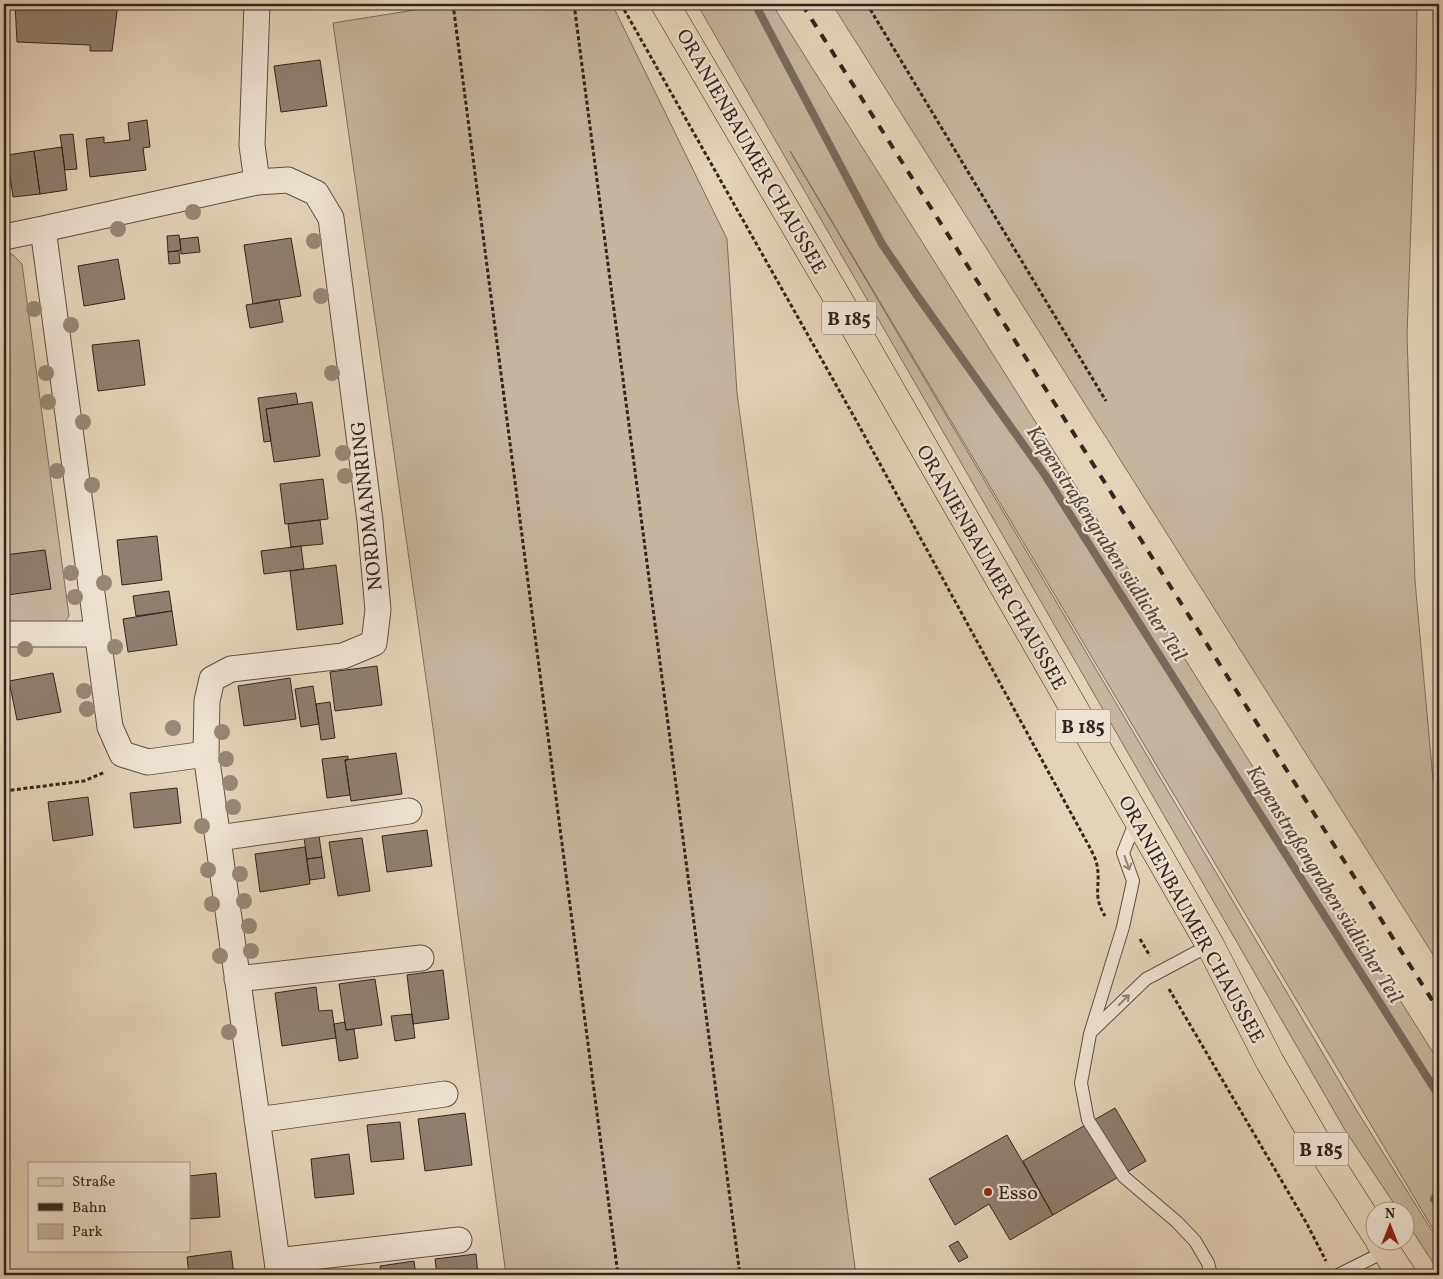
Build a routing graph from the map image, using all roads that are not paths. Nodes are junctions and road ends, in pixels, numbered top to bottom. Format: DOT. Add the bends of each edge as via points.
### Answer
graph roads {
  1 [pos="257,4"];
  2 [pos="665,4"];
  3 [pos="257,182"];
  4 [pos="43,230"];
  5 [pos="4,237"];
  6 [pos="4,634"];
  7 [pos="98,634"];
  8 [pos="206,754"];
  9 [pos="409,811"];
  10 [pos="1136,818"];
  11 [pos="218,838"];
  12 [pos="1210,945"];
  13 [pos="421,958"];
  14 [pos="237,979"];
  15 [pos="1090,1034"];
  16 [pos="445,1094"];
  17 [pos="257,1120"];
  18 [pos="1366,1220"];
  19 [pos="459,1240"];
  20 [pos="1366,1251"];
  21 [pos="1387,1252"];
  22 [pos="278,1268"];
  23 [pos="1333,1271"];
  24 [pos="1211,1275"];
  25 [pos="1402,1275"];
  1 -- 3 [label="street" via="252,145"];
  2 -- 10 [label="main road, ORANIENBAUMER CHAUSSEE / B 185" via="856,329"];
  3 -- 4 [label="street, NORDMANNRING"];
  3 -- 8 [label="street, NORDMANNRING" via="288,180 316,193 331,218 370,521 378,610 374,643 343,656 231,670 212,679 207,701"];
  4 -- 5 [label="street, NORDMANNRING"];
  4 -- 7 [label="street"];
  6 -- 7 [label="street"];
  7 -- 8 [label="street" via="110,727 122,754 148,762"];
  8 -- 11 [label="street, NORDMANNRING"];
  9 -- 11 [label="street"];
  10 -- 12 [label="main road, ORANIENBAUMER CHAUSSEE / B 185"];
  10 -- 15 [label="lane, one-way" via="1123,853 1133,881 1123,927"];
  11 -- 14 [label="street, NORDMANNRING"];
  15 -- 12 [label="lane, one-way" via="1146,979"];
  12 -- 18 [label="main road, ORANIENBAUMER CHAUSSEE / B 185" via="1270,1062"];
  13 -- 14 [label="street"];
  14 -- 17 [label="street, NORDMANNRING"];
  15 -- 24 [label="lane" via="1081,1083 1088,1120 1124,1177 1195,1241"];
  16 -- 17 [label="street"];
  17 -- 22 [label="street, NORDMANNRING"];
  19 -- 22 [label="street, NORDMANNRING"];
  20 -- 23 [label="lane"];
  21 -- 25 [label="main road, ORANIENBAUMER CHAUSSEE / B 185"];
}
